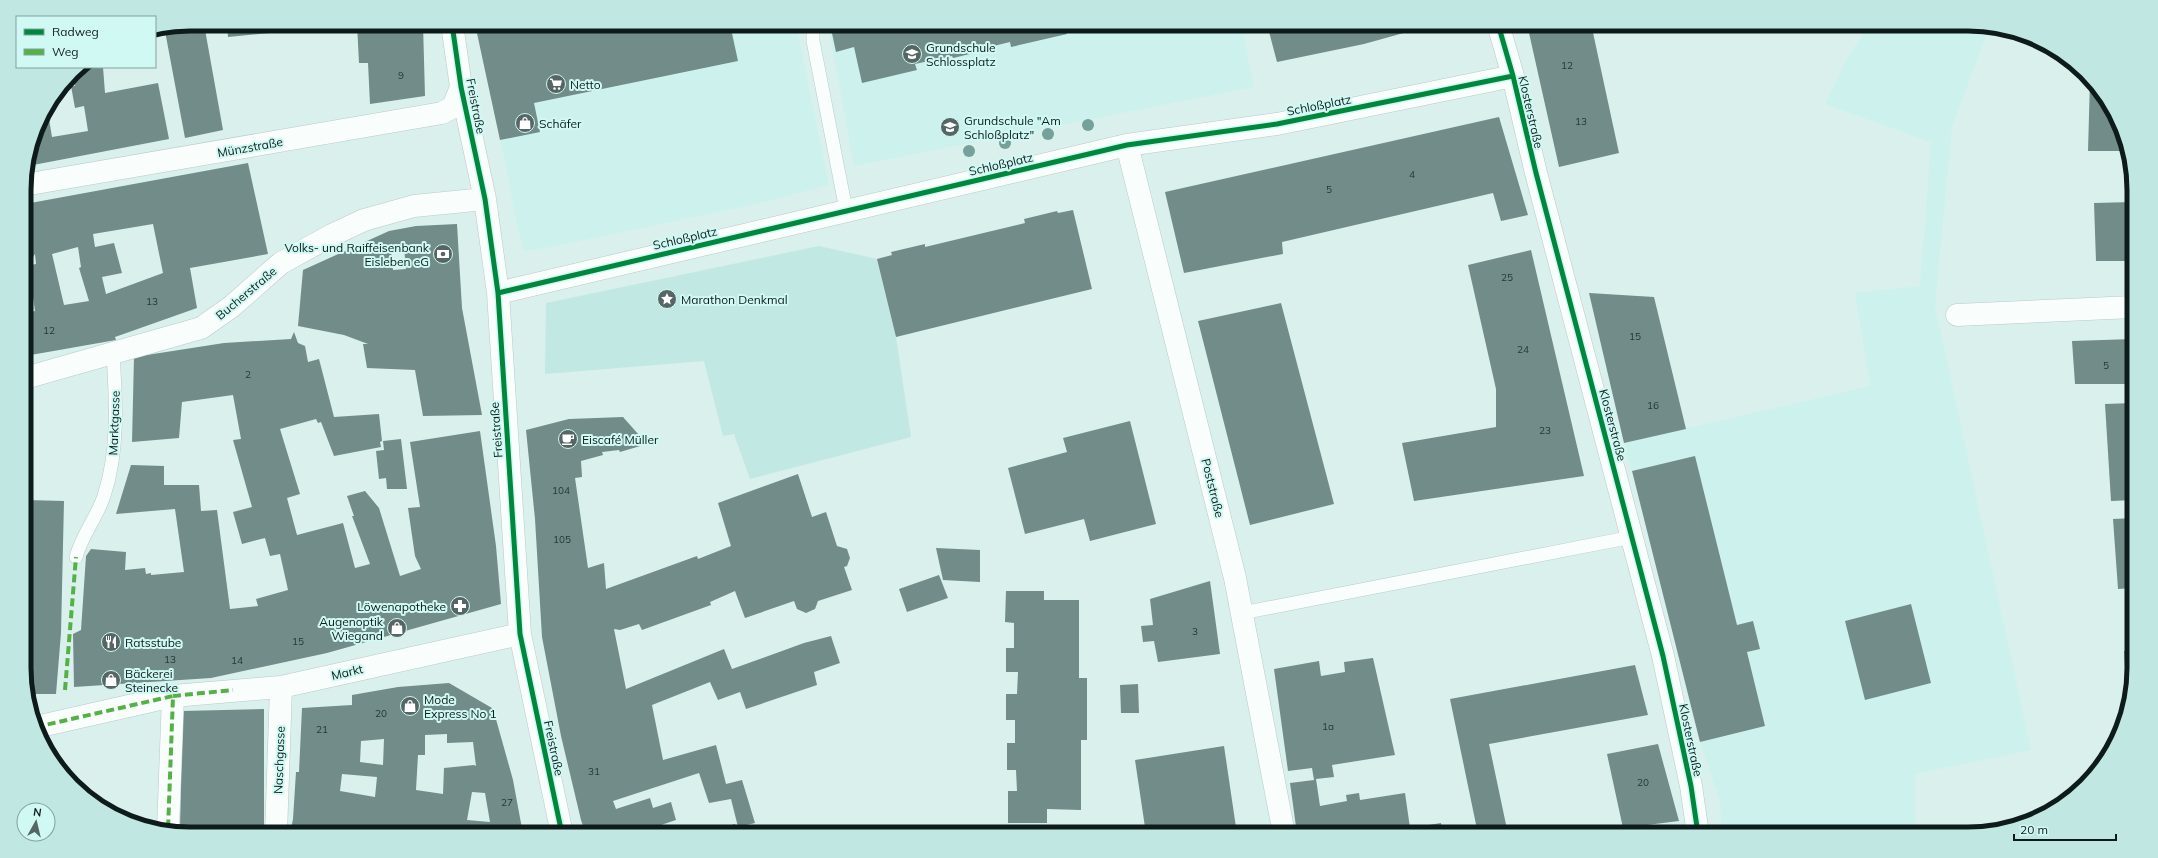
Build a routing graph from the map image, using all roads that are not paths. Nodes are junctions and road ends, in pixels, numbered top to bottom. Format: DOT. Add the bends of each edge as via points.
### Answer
graph roads {
  1 [pos="453,31"];
  2 [pos="813,31"];
  3 [pos="1500,31"];
  4 [pos="1513,76"];
  5 [pos="461,87"];
  6 [pos="1127,145"];
  7 [pos="31,184"];
  8 [pos="485,199"];
  9 [pos="846,210"];
  10 [pos="498,293"];
  11 [pos="2127,307"];
  12 [pos="1957,315"];
  13 [pos="113,353"];
  14 [pos="31,376"];
  15 [pos="1632,538"];
  16 [pos="76,557"];
  17 [pos="1242,613"];
  18 [pos="520,634"];
  19 [pos="281,687"];
  20 [pos="173,696"];
  21 [pos="42,726"];
  22 [pos="168,826"];
  23 [pos="276,827"];
  24 [pos="561,827"];
  25 [pos="1283,827"];
  26 [pos="1697,827"];
  1 -- 5 [label="street, Freistraße"];
  2 -- 9 [label="lane"];
  3 -- 4 [label="street, Klosterstraße"];
  4 -- 6 [label="street, Schloßplatz" via="1277,124"];
  4 -- 15 [label="street, Klosterstraße"];
  5 -- 7 [label="street, Münzstraße" via="453,107 442,113"];
  5 -- 8 [label="street, Freistraße"];
  6 -- 9 [label="street, Schloßplatz"];
  6 -- 17 [label="street, Poststraße" via="1234,571"];
  8 -- 10 [label="street, Freistraße"];
  8 -- 13 [label="street, Bucherstraße" via="414,206 364,220 281,263 231,307 201,328"];
  9 -- 10 [label="street, Schloßplatz"];
  10 -- 18 [label="street, Freistraße"];
  11 -- 12 [label="street"];
  13 -- 14 [label="street, Bucherstraße"];
  13 -- 16 [label="lane, Marktgasse" via="114,456 102,504 84,535"];
  15 -- 17 [label="lane"];
  15 -- 26 [label="street, Klosterstraße" via="1663,656 1691,786"];
  17 -- 25 [label="street, Poststraße"];
  18 -- 19 [label="street, Markt"];
  18 -- 24 [label="street, Freistraße"];
  19 -- 20 [label="street, Markt"];
  19 -- 23 [label="street, Naschgasse"];
  20 -- 21 [label="street, Markt"];
  20 -- 22 [label="street"];
}
